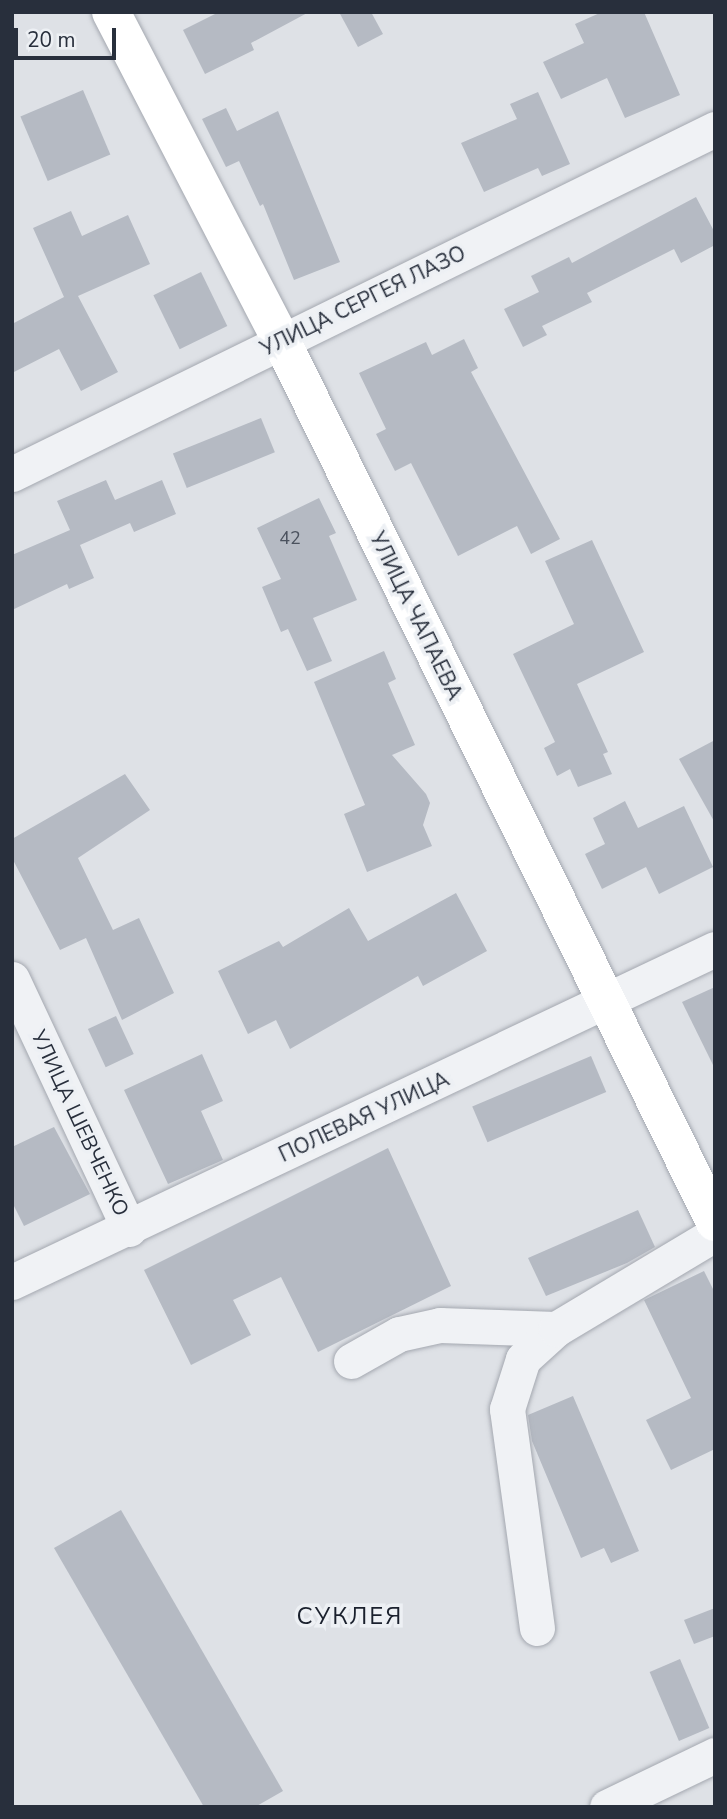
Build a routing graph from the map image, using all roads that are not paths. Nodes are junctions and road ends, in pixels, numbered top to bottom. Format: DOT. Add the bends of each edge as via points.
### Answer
graph roads {
  1 [pos="111,12"];
  2 [pos="715,129"];
  3 [pos="281,340"];
  4 [pos="12,474"];
  5 [pos="715,949"];
  6 [pos="12,979"];
  7 [pos="605,1003"];
  8 [pos="715,1222"];
  9 [pos="130,1229"];
  10 [pos="715,1234"];
  11 [pos="12,1282"];
  12 [pos="556,1329"];
  13 [pos="351,1361"];
  14 [pos="537,1628"];
  15 [pos="715,1755"];
  16 [pos="607,1807"];
  1 -- 3 [label="street, УЛИЦА ЧАПАЕВА"];
  2 -- 3 [label="street, УЛИЦА СЕРГЕЯ ЛАЗО"];
  3 -- 4 [label="street, УЛИЦА СЕРГЕЯ ЛАЗО"];
  3 -- 7 [label="street, УЛИЦА ЧАПАЕВА"];
  5 -- 7 [label="street, ПОЛЕВАЯ УЛИЦА"];
  6 -- 9 [label="street, УЛИЦА ШЕВЧЕНКО"];
  7 -- 8 [label="street, УЛИЦА ЧАПАЕВА"];
  7 -- 9 [label="street, ПОЛЕВАЯ УЛИЦА"];
  9 -- 11 [label="street, ПОЛЕВАЯ УЛИЦА"];
  10 -- 12 [label="street"];
  12 -- 13 [label="street" via="440,1325 399,1334"];
  12 -- 14 [label="street" via="523,1359 507,1409"];
  15 -- 16 [label="street"];
}
